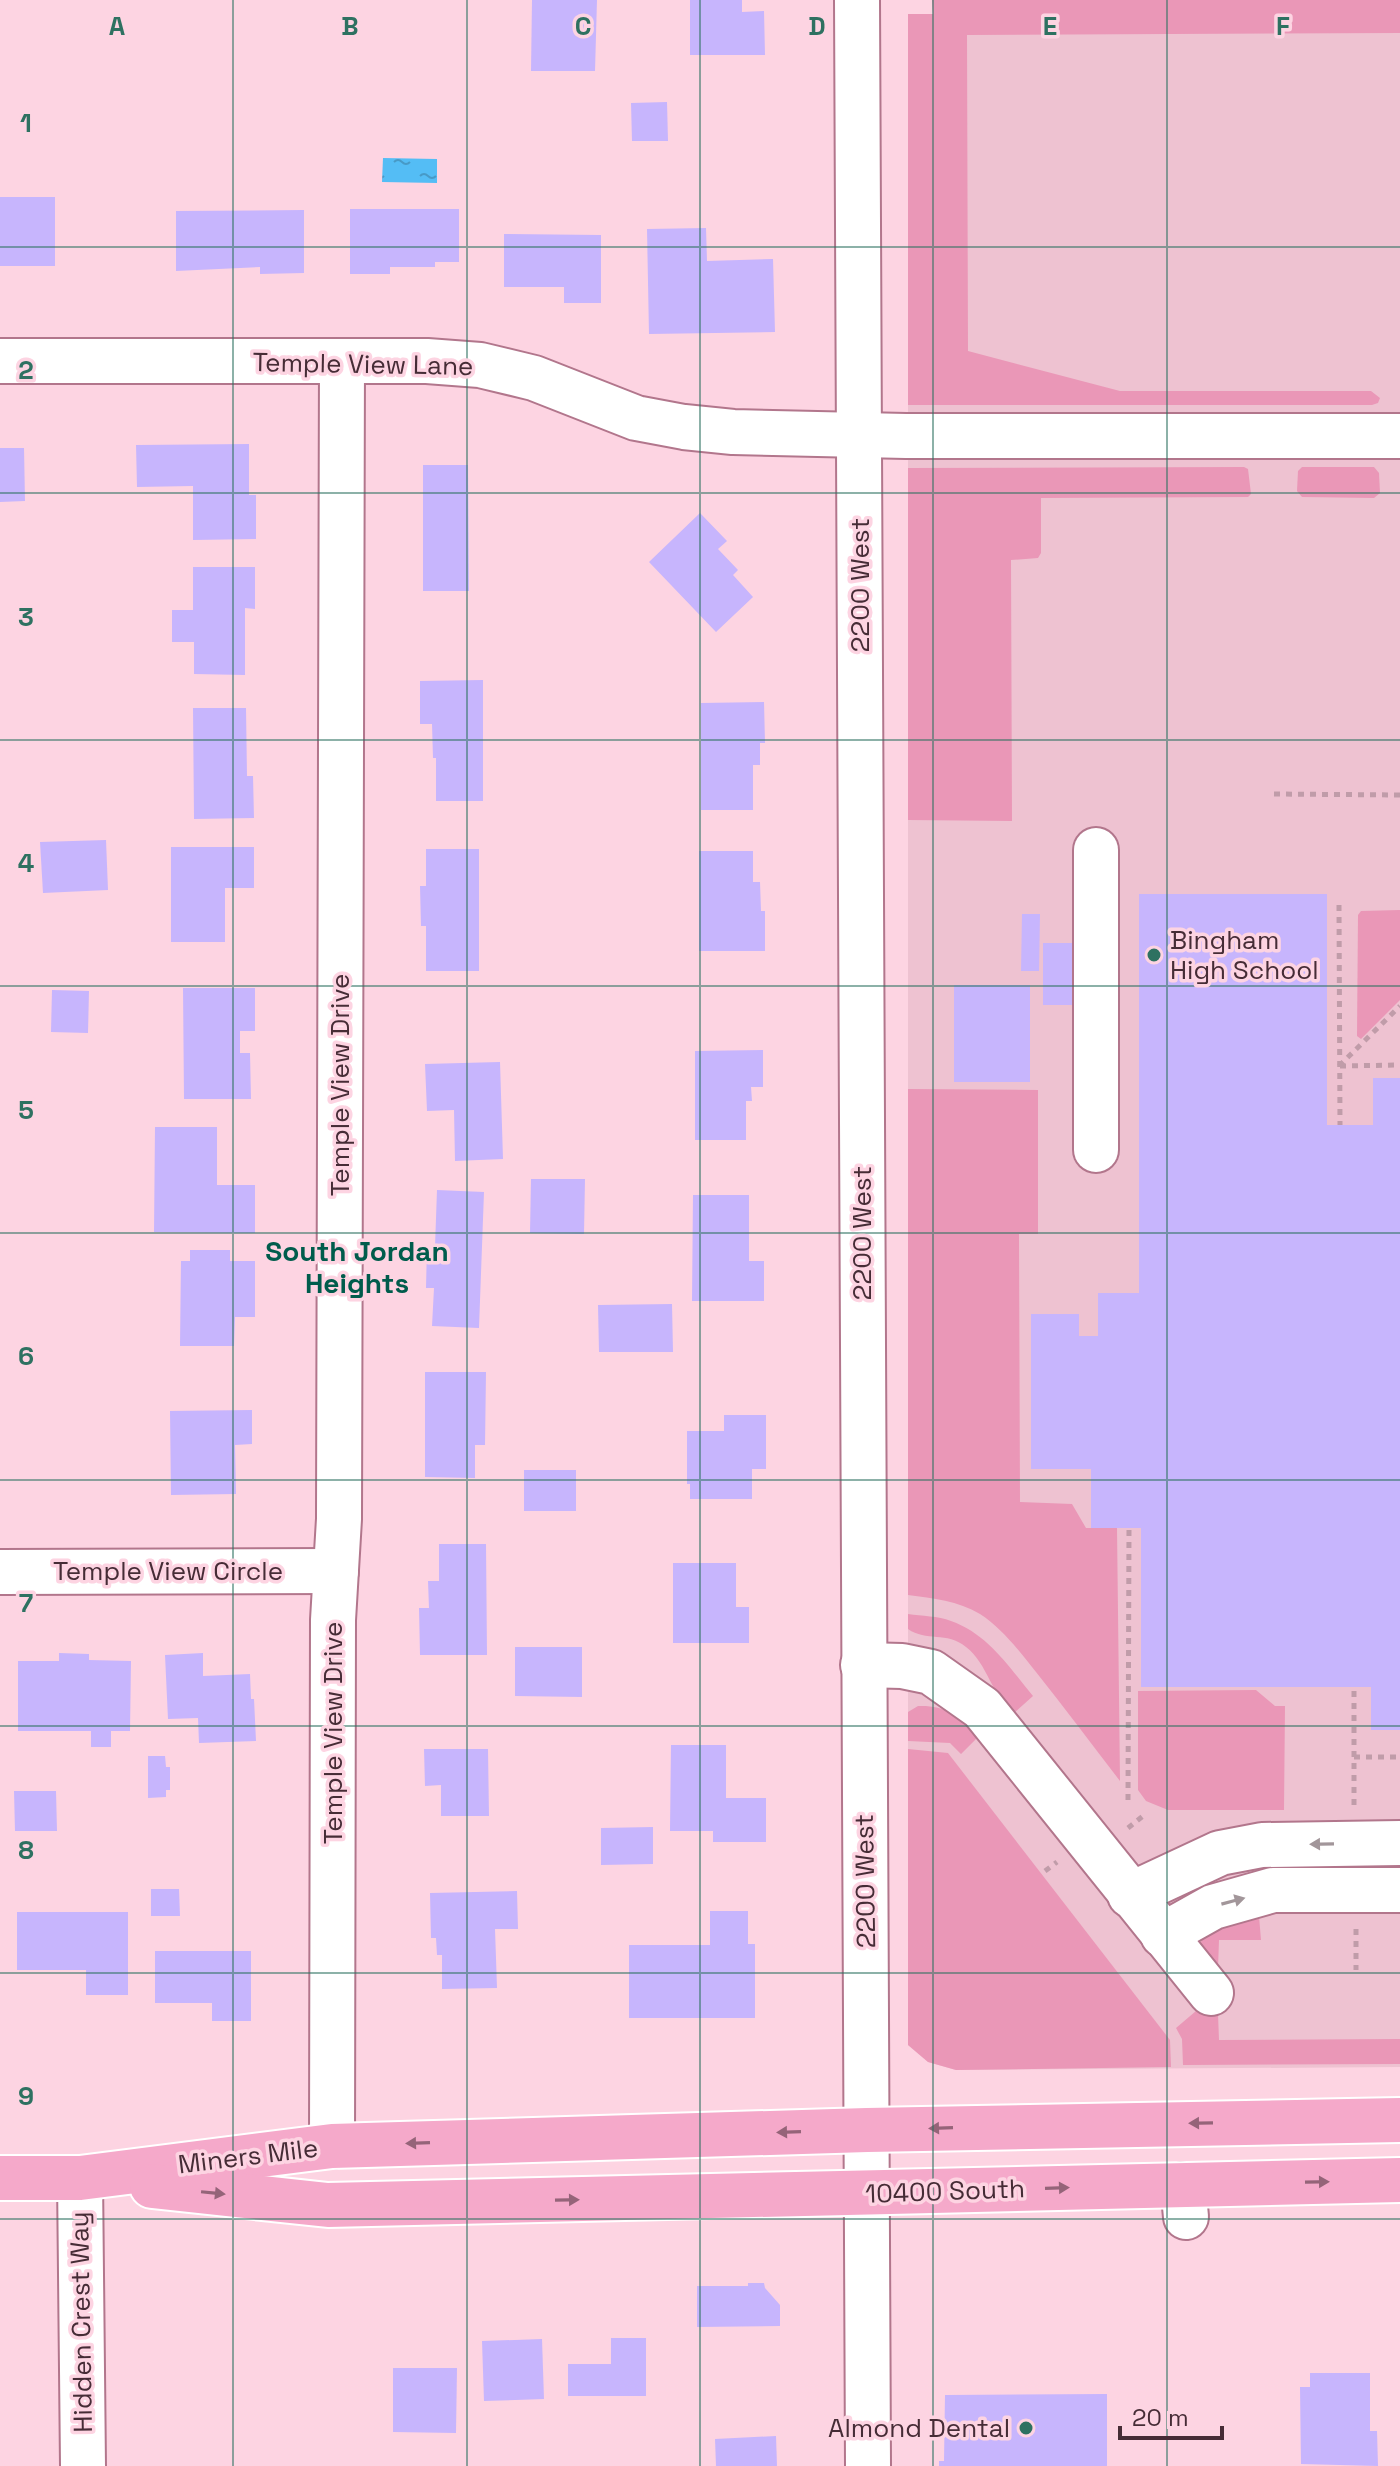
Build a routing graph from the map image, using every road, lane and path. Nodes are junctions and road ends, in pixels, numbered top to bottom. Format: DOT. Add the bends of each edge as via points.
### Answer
graph roads {
  1 [pos="857,0"];
  2 [pos="0,361"];
  3 [pos="342,361"];
  4 [pos="859,435"];
  5 [pos="1400,436"];
  6 [pos="1274,794"];
  7 [pos="1400,795"];
  8 [pos="1096,850"];
  9 [pos="1339,905"];
  10 [pos="1400,1006"];
  11 [pos="1400,1065"];
  12 [pos="1339,1066"];
  13 [pos="1340,1125"];
  14 [pos="1096,1150"];
  15 [pos="1129,1528"];
  16 [pos="336,1571"];
  17 [pos="0,1572"];
  18 [pos="863,1665"];
  19 [pos="1354,1687"];
  20 [pos="1354,1757"];
  21 [pos="1400,1757"];
  22 [pos="1128,1800"];
  23 [pos="1354,1818"];
  24 [pos="1400,1843"];
  25 [pos="1400,1890"];
  26 [pos="1130,1895"];
  27 [pos="1356,1926"];
  28 [pos="1163,1935"];
  29 [pos="1356,1970"];
  30 [pos="1211,1993"];
  31 [pos="1400,2120"];
  32 [pos="867,2130"];
  33 [pos="332,2146"];
  34 [pos="0,2178"];
  35 [pos="80,2178"];
  36 [pos="1400,2180"];
  37 [pos="867,2194"];
  38 [pos="83,2466"];
  39 [pos="868,2466"];
  1 -- 4 [label="street, 2200 West"];
  2 -- 3 [label="street, Temple View Lane"];
  3 -- 4 [label="street, Temple View Lane" via="480,365 534,378 636,418 684,427"];
  3 -- 16 [label="street, Temple View Drive"];
  4 -- 5 [label="street, Temple View Lane"];
  4 -- 18 [label="street, 2200 West"];
  6 -- 7 [label="path"];
  8 -- 14 [label="street"];
  9 -- 12 [label="path"];
  10 -- 12 [label="path"];
  11 -- 12 [label="path"];
  12 -- 13 [label="path"];
  15 -- 22 [label="path"];
  16 -- 17 [label="street, Temple View Circle"];
  16 -- 33 [label="street, Temple View Drive"];
  18 -- 26 [label="street" via="931,1672 982,1708"];
  18 -- 32 [label="street, 2200 West"];
  19 -- 20 [label="path"];
  20 -- 21 [label="path"];
  20 -- 23 [label="path"];
  24 -- 26 [label="street, one-way" via="1262,1845 1220,1853"];
  28 -- 25 [label="street, one-way" via="1213,1907 1273,1890"];
  26 -- 28 [label="street"];
  27 -- 29 [label="path"];
  28 -- 30 [label="street"];
  31 -- 32 [label="main road, one-way"];
  32 -- 33 [label="main road, Miners Mile, one-way"];
  32 -- 37 [label="street, 2200 West"];
  33 -- 35 [label="main road, Miners Mile"];
  34 -- 35 [label="main road, Miners Mile"];
  35 -- 37 [label="main road, 10400 South, one-way" via="328,2205"];
  35 -- 38 [label="street, Hidden Crest Way"];
  37 -- 36 [label="main road, 10400 South, one-way" via="1184,2201"];
  37 -- 39 [label="street, 2200 West"];
}
